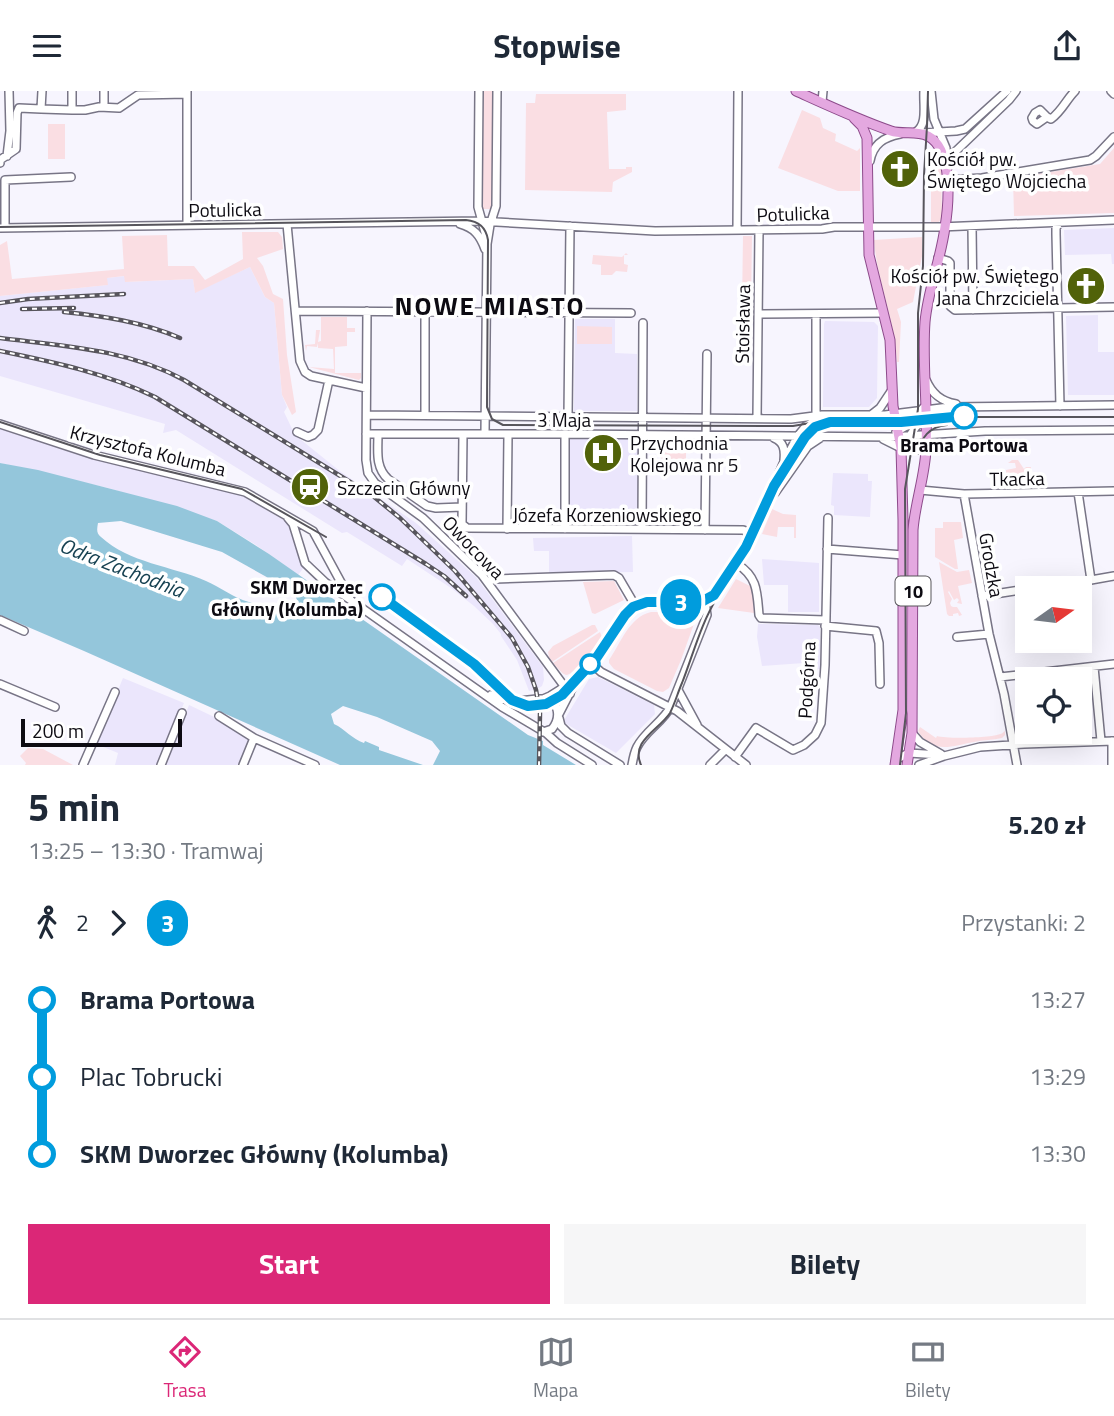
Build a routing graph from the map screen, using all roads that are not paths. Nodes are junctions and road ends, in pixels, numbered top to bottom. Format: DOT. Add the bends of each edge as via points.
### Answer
graph roads {
  1 [pos="42,91"];
  2 [pos="72,91"];
  3 [pos="104,91"];
  4 [pos="479,91"];
  5 [pos="497,91"];
  6 [pos="738,91"];
  7 [pos="796,91"];
  8 [pos="823,91"];
  9 [pos="924,91"];
  10 [pos="931,91"];
  11 [pos="1007,91"];
  12 [pos="1016,91"];
  13 [pos="1076,91"];
  14 [pos="188,92"];
  15 [pos="10,93"];
  16 [pos="0,94"];
  17 [pos="134,94"];
  18 [pos="822,102"];
  19 [pos="104,107"];
  20 [pos="41,109"];
  21 [pos="72,110"];
  22 [pos="846,113"];
  23 [pos="1047,117"];
  24 [pos="0,124"];
  25 [pos="9,125"];
  26 [pos="939,132"];
  27 [pos="909,133"];
  28 [pos="1114,137"];
  29 [pos="7,156"];
  30 [pos="0,163"];
  31 [pos="868,173"];
  32 [pos="947,175"];
  33 [pos="71,177"];
  34 [pos="496,206"];
  35 [pos="478,207"];
  36 [pos="0,217"];
  37 [pos="1114,221"];
  38 [pos="451,222"];
  39 [pos="460,222"];
  40 [pos="486,222"];
  41 [pos="510,223"];
  42 [pos="1059,223"];
  43 [pos="287,224"];
  44 [pos="187,225"];
  45 [pos="570,226"];
  46 [pos="972,226"];
  47 [pos="868,227"];
  48 [pos="945,227"];
  49 [pos="2,228"];
  50 [pos="737,230"];
  51 [pos="759,230"];
  52 [pos="938,258"];
  53 [pos="487,260"];
  54 [pos="1114,307"];
  55 [pos="1057,308"];
  56 [pos="973,310"];
  57 [pos="296,311"];
  58 [pos="367,311"];
  59 [pos="425,312"];
  60 [pos="486,313"];
  61 [pos="569,313"];
  62 [pos="631,313"];
  63 [pos="883,313"];
  64 [pos="758,314"];
  65 [pos="816,314"];
  66 [pos="643,323"];
  67 [pos="707,354"];
  68 [pos="924,374"];
  69 [pos="328,380"];
  70 [pos="366,388"];
  71 [pos="892,390"];
  72 [pos="1114,405"];
  73 [pos="1060,406"];
  74 [pos="971,407"];
  75 [pos="924,411"];
  76 [pos="367,415"];
  77 [pos="425,415"];
  78 [pos="838,415"];
  79 [pos="871,415"];
  80 [pos="894,415"];
  81 [pos="485,416"];
  82 [pos="568,417"];
  83 [pos="642,417"];
  84 [pos="816,417"];
  85 [pos="706,418"];
  86 [pos="757,418"];
  87 [pos="0,423"];
  88 [pos="1114,430"];
  89 [pos="297,432"];
  90 [pos="953,433"];
  91 [pos="366,434"];
  92 [pos="379,434"];
  93 [pos="463,434"];
  94 [pos="485,434"];
  95 [pos="565,434"];
  96 [pos="911,434"];
  97 [pos="508,435"];
  98 [pos="642,435"];
  99 [pos="707,436"];
  100 [pos="770,437"];
  101 [pos="797,437"];
  102 [pos="826,437"];
  103 [pos="875,437"];
  104 [pos="901,448"];
  105 [pos="783,464"];
  106 [pos="923,473"];
  107 [pos="920,489"];
  108 [pos="1114,491"];
  109 [pos="1078,492"];
  110 [pos="964,494"];
  111 [pos="766,505"];
  112 [pos="462,507"];
  113 [pos="285,515"];
  114 [pos="828,518"];
  115 [pos="507,529"];
  116 [pos="565,529"];
  117 [pos="642,530"];
  118 [pos="705,530"];
  119 [pos="753,534"];
  120 [pos="827,549"];
  121 [pos="903,555"];
  122 [pos="737,564"];
  123 [pos="1087,576"];
  124 [pos="1114,576"];
  125 [pos="491,580"];
  126 [pos="1092,580"];
  127 [pos="1015,591"];
  128 [pos="982,596"];
  129 [pos="350,599"];
  130 [pos="705,602"];
  131 [pos="636,607"];
  132 [pos="0,620"];
  133 [pos="825,623"];
  134 [pos="24,631"];
  135 [pos="989,634"];
  136 [pos="957,637"];
  137 [pos="592,664"];
  138 [pos="1114,664"];
  139 [pos="1094,667"];
  140 [pos="1000,677"];
  141 [pos="576,681"];
  142 [pos="0,684"];
  143 [pos="880,684"];
  144 [pos="474,687"];
  145 [pos="564,687"];
  146 [pos="678,690"];
  147 [pos="115,692"];
  148 [pos="570,694"];
  149 [pos="543,699"];
  150 [pos="529,701"];
  151 [pos="55,707"];
  152 [pos="671,708"];
  153 [pos="181,713"];
  154 [pos="559,715"];
  155 [pos="219,716"];
  156 [pos="525,722"];
  157 [pos="699,729"];
  158 [pos="542,731"];
  159 [pos="912,733"];
  160 [pos="254,738"];
  161 [pos="1101,741"];
  162 [pos="1113,741"];
  163 [pos="1013,744"];
  164 [pos="725,750"];
  165 [pos="909,753"];
  166 [pos="944,756"];
  167 [pos="734,757"];
  168 [pos="896,762"];
  169 [pos="633,763"];
  170 [pos="83,765"];
  171 [pos="161,765"];
  172 [pos="243,765"];
  173 [pos="315,765"];
  174 [pos="592,765"];
  175 [pos="620,765"];
  176 [pos="710,765"];
  177 [pos="746,765"];
  178 [pos="908,765"];
  179 [pos="919,765"];
  180 [pos="1017,765"];
  181 [pos="1112,765"];
  1 -- 20 [label="street"];
  2 -- 21 [label="street"];
  3 -- 19 [label="street"];
  4 -- 35 [label="street"];
  5 -- 34 [label="street"];
  6 -- 50 [label="street"];
  7 -- 18 [label="main road, 10"];
  8 -- 18 [label="street"];
  9 -- 27 [label="street" via="921,129"];
  10 -- 26 [label="street"];
  11 -- 26 [label="street" via="965,128"];
  12 -- 32 [label="street" via="956,151"];
  13 -- 23 [label="street" via="1054,117"];
  14 -- 17 [label="street"];
  14 -- 44 [label="street"];
  15 -- 16 [label="street"];
  15 -- 25 [label="street"];
  17 -- 19 [label="street" via="120,107"];
  18 -- 22 [label="main road, 10"];
  19 -- 21 [label="street"];
  20 -- 21 [label="street"];
  20 -- 29 [label="street" via="19,108 16,149"];
  22 -- 27 [label="main road, 10" via="890,131"];
  22 -- 31 [label="main road, 10" via="865,131"];
  24 -- 25 [label="street"];
  25 -- 29 [label="street"];
  26 -- 27 [label="street"];
  26 -- 32 [label="street" via="947,149"];
  27 -- 31 [label="street" via="877,145"];
  27 -- 32 [label="main road, 10" via="924,134 937,143"];
  28 -- 32 [label="street" via="1090,160 968,180"];
  29 -- 30 [label="street"];
  31 -- 47 [label="main road, 10"];
  32 -- 48 [label="main road, 10"];
  33 -- 49 [label="street" via="5,180"];
  34 -- 40 [label="street"];
  34 -- 41 [label="street"];
  35 -- 39 [label="street" via="472,217"];
  35 -- 40 [label="street"];
  36 -- 49 [label="street"];
  37 -- 42 [label="street"];
  38 -- 39 [label="street, Potulicka"];
  38 -- 43 [label="street, Potulicka"];
  38 -- 53 [label="street, Potulicka" via="477,233"];
  39 -- 40 [label="street, Potulicka"];
  40 -- 41 [label="street, Potulicka"];
  40 -- 53 [label="street"];
  41 -- 45 [label="street, Potulicka"];
  42 -- 46 [label="street"];
  42 -- 55 [label="street"];
  43 -- 44 [label="street, Potulicka"];
  43 -- 57 [label="street"];
  44 -- 49 [label="street, Potulicka"];
  45 -- 50 [label="street, Potulicka"];
  45 -- 61 [label="street"];
  46 -- 48 [label="street"];
  46 -- 56 [label="street"];
  47 -- 48 [label="street"];
  47 -- 51 [label="street, Potulicka"];
  47 -- 63 [label="main road, 10" via="869,255"];
  48 -- 52 [label="main road, 10"];
  50 -- 51 [label="street, Potulicka"];
  51 -- 64 [label="street, Stoisława"];
  52 -- 56 [label="street" via="950,265 952,309"];
  52 -- 68 [label="main road, 10" via="925,321"];
  53 -- 60 [label="street"];
  54 -- 55 [label="street"];
  55 -- 56 [label="street"];
  55 -- 73 [label="street"];
  57 -- 58 [label="street"];
  57 -- 69 [label="street" via="303,368 310,376"];
  58 -- 59 [label="street"];
  58 -- 70 [label="street, Owocowa"];
  59 -- 60 [label="street"];
  59 -- 77 [label="street"];
  60 -- 61 [label="street"];
  60 -- 81 [label="street"];
  61 -- 62 [label="street"];
  61 -- 82 [label="street"];
  63 -- 65 [label="street"];
  63 -- 71 [label="main road, 10" via="890,339"];
  64 -- 65 [label="street"];
  64 -- 86 [label="street, Stoisława"];
  65 -- 84 [label="street"];
  66 -- 83 [label="street"];
  67 -- 85 [label="street"];
  68 -- 74 [label="street" via="940,398"];
  68 -- 75 [label="main road, 10"];
  69 -- 70 [label="street"];
  69 -- 89 [label="street" via="317,432 308,437"];
  70 -- 76 [label="street, Owocowa"];
  71 -- 79 [label="street"];
  71 -- 80 [label="main road, 10"];
  72 -- 73 [label="street"];
  73 -- 74 [label="street"];
  74 -- 75 [label="street"];
  75 -- 80 [label="street"];
  75 -- 96 [label="main road, 10"];
  75 -- 96 [label="street"];
  76 -- 77 [label="street, 3 Maja"];
  76 -- 91 [label="street, Owocowa"];
  77 -- 81 [label="street, 3 Maja"];
  78 -- 79 [label="street"];
  78 -- 84 [label="street, 3 Maja"];
  78 -- 101 [label="street" via="813,422"];
  79 -- 80 [label="street"];
  80 -- 96 [label="main road, 10"];
  81 -- 82 [label="street, 3 Maja"];
  81 -- 94 [label="street"];
  82 -- 83 [label="street, 3 Maja"];
  83 -- 85 [label="street, 3 Maja"];
  83 -- 98 [label="street"];
  84 -- 86 [label="street, 3 Maja"];
  85 -- 86 [label="street, 3 Maja"];
  85 -- 99 [label="street"];
  87 -- 113 [label="street, Krzysztofa Kolumba" via="103,457 238,489"];
  88 -- 90 [label="street"];
  90 -- 96 [label="street"];
  90 -- 106 [label="street" via="933,441"];
  91 -- 92 [label="street, 3 Maja"];
  91 -- 125 [label="street, Owocowa" via="366,464 372,480"];
  92 -- 93 [label="street, 3 Maja"];
  92 -- 112 [label="street" via="378,465 388,479 427,506"];
  93 -- 94 [label="street, 3 Maja"];
  93 -- 112 [label="street"];
  94 -- 97 [label="street, 3 Maja"];
  95 -- 97 [label="street, 3 Maja"];
  95 -- 98 [label="street, 3 Maja"];
  95 -- 116 [label="street"];
  96 -- 103 [label="street"];
  96 -- 104 [label="main road, 10"];
  96 -- 106 [label="main road, 10" via="926,451"];
  97 -- 115 [label="street"];
  98 -- 99 [label="street, 3 Maja"];
  98 -- 117 [label="street"];
  99 -- 100 [label="street, 3 Maja"];
  99 -- 118 [label="street"];
  100 -- 101 [label="street, 3 Maja"];
  100 -- 105 [label="street" via="783,445"];
  101 -- 102 [label="street, 3 Maja"];
  101 -- 105 [label="street"];
  102 -- 103 [label="street, 3 Maja"];
  102 -- 111 [label="street" via="810,444"];
  103 -- 104 [label="street"];
  104 -- 121 [label="main road, 10"];
  105 -- 111 [label="street"];
  106 -- 107 [label="main road, 10"];
  107 -- 110 [label="street, Tkacka"];
  107 -- 159 [label="main road, 10" via="913,530"];
  108 -- 109 [label="street, Tkacka"];
  109 -- 110 [label="street, Tkacka"];
  109 -- 123 [label="street"];
  110 -- 128 [label="street, Grodzka"];
  111 -- 119 [label="street"];
  112 -- 115 [label="street, Józefa Korzeniowskiego" via="462,524 467,529"];
  113 -- 129 [label="street, Krzysztofa Kolumba" via="312,531"];
  113 -- 129 [label="street, Krzysztofa Kolumba" via="293,524 305,563"];
  114 -- 120 [label="street, Podgórna"];
  115 -- 116 [label="street, Józefa Korzeniowskiego"];
  116 -- 117 [label="street, Józefa Korzeniowskiego"];
  117 -- 118 [label="street, Józefa Korzeniowskiego"];
  118 -- 119 [label="street, Józefa Korzeniowskiego"];
  119 -- 122 [label="street"];
  120 -- 121 [label="street"];
  120 -- 133 [label="street, Podgórna"];
  121 -- 168 [label="main road, 10" via="903,710"];
  122 -- 130 [label="street" via="719,592"];
  122 -- 133 [label="street" via="756,587 761,618"];
  124 -- 126 [label="street"];
  125 -- 131 [label="street" via="612,575 618,577"];
  125 -- 145 [label="street, Owocowa"];
  127 -- 128 [label="street"];
  128 -- 135 [label="street, Grodzka"];
  129 -- 144 [label="street, Krzysztofa Kolumba"];
  130 -- 131 [label="street"];
  130 -- 146 [label="street" via="707,615"];
  131 -- 137 [label="street"];
  132 -- 134 [label="street"];
  133 -- 143 [label="street" via="876,631"];
  133 -- 167 [label="street, Podgórna" via="818,732 793,750 756,727"];
  135 -- 136 [label="street"];
  135 -- 140 [label="street, Grodzka"];
  137 -- 141 [label="street"];
  137 -- 152 [label="street"];
  138 -- 139 [label="street"];
  139 -- 140 [label="street"];
  139 -- 161 [label="street"];
  140 -- 163 [label="street, Grodzka"];
  141 -- 145 [label="street"];
  141 -- 148 [label="street"];
  142 -- 151 [label="street"];
  144 -- 150 [label="street, Krzysztofa Kolumba" via="500,699"];
  144 -- 156 [label="street, Krzysztofa Kolumba"];
  145 -- 148 [label="street, Owocowa"];
  145 -- 149 [label="street"];
  146 -- 152 [label="street"];
  146 -- 157 [label="street"];
  147 -- 170 [label="street"];
  148 -- 154 [label="street"];
  149 -- 150 [label="street, Krzysztofa Kolumba"];
  149 -- 154 [label="street" via="553,703"];
  150 -- 156 [label="street" via="522,708"];
  152 -- 157 [label="street"];
  152 -- 169 [label="street" via="638,745"];
  153 -- 171 [label="street"];
  154 -- 158 [label="street" via="554,728"];
  154 -- 175 [label="street" via="561,727 569,734"];
  155 -- 160 [label="street"];
  156 -- 158 [label="street, Krzysztofa Kolumba"];
  157 -- 164 [label="street"];
  158 -- 174 [label="street, Krzysztofa Kolumba"];
  159 -- 165 [label="main road, 10"];
  159 -- 166 [label="street"];
  160 -- 172 [label="street"];
  160 -- 173 [label="street"];
  161 -- 162 [label="street"];
  161 -- 163 [label="street"];
  162 -- 181 [label="street"];
  163 -- 166 [label="street"];
  163 -- 180 [label="street, Grodzka"];
  164 -- 167 [label="street"];
  164 -- 176 [label="street"];
  165 -- 166 [label="street"];
  165 -- 168 [label="street"];
  165 -- 178 [label="main road, 10"];
  166 -- 179 [label="street"];
  167 -- 177 [label="street"];
}
